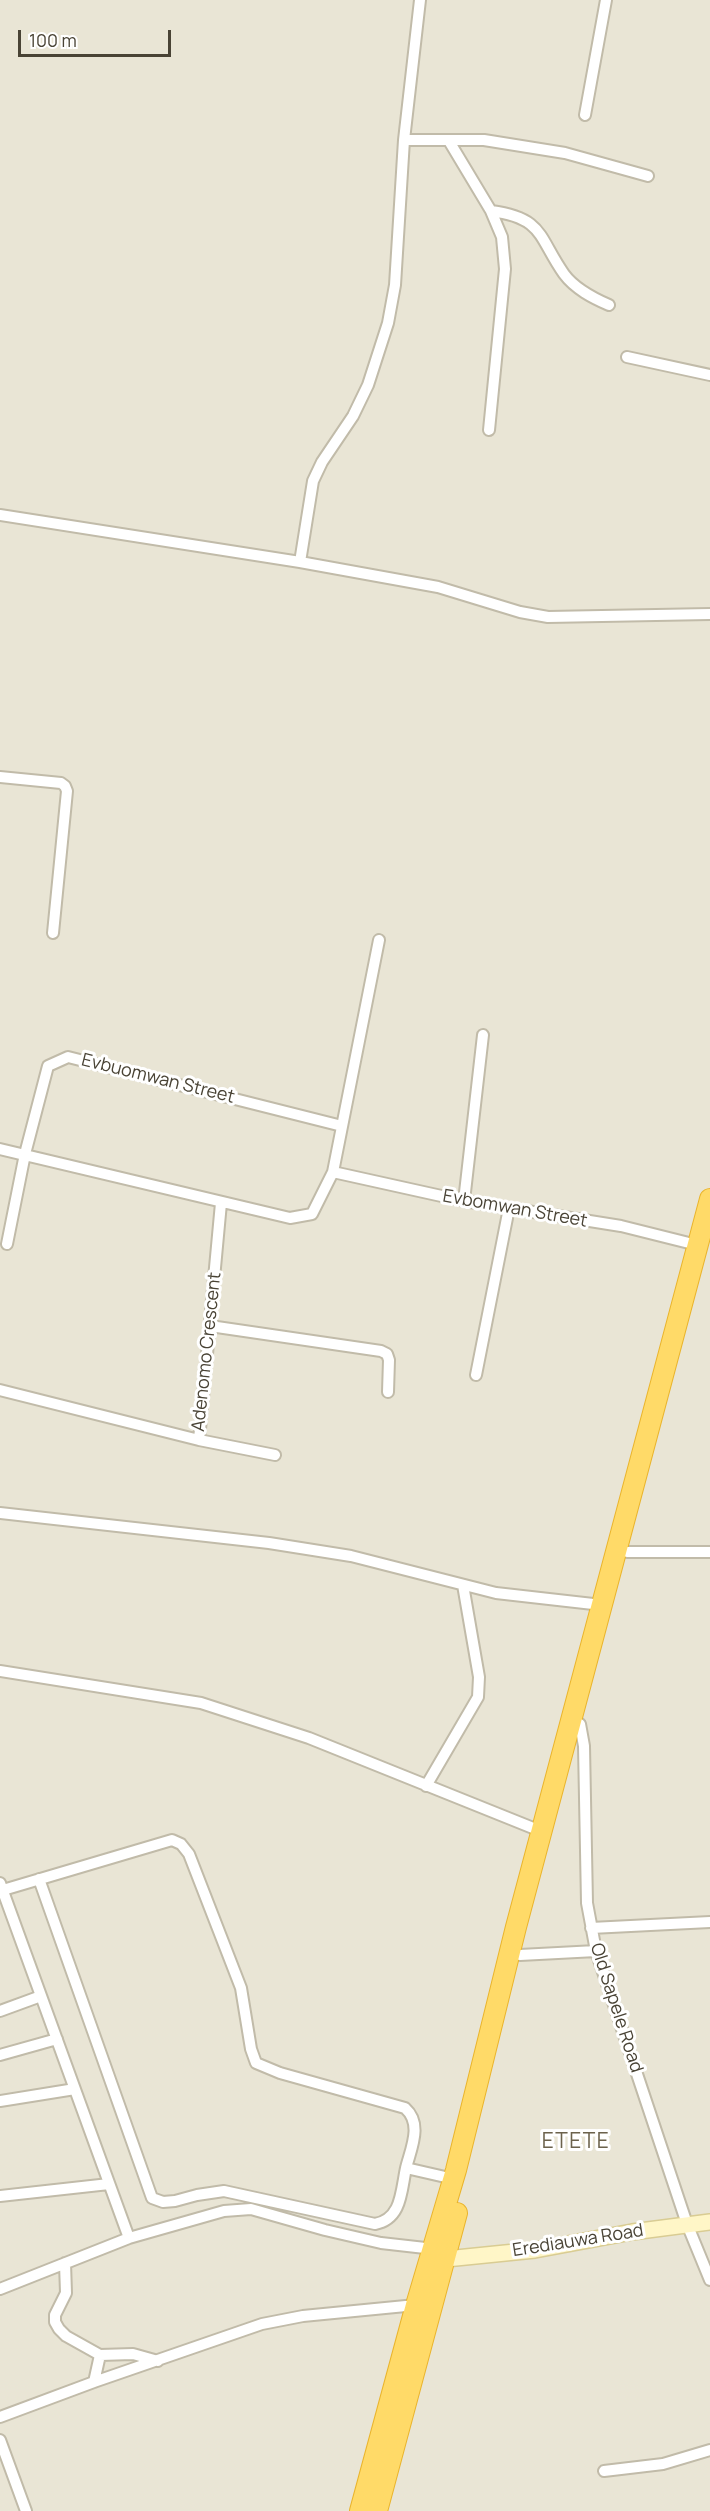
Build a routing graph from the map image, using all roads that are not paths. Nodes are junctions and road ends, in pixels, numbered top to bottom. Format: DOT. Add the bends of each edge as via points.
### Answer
graph roads {
  1 [pos="420,0"];
  2 [pos="606,0"];
  3 [pos="585,116"];
  4 [pos="404,141"];
  5 [pos="449,141"];
  6 [pos="648,176"];
  7 [pos="491,212"];
  8 [pos="609,305"];
  9 [pos="627,357"];
  10 [pos="710,375"];
  11 [pos="489,430"];
  12 [pos="0,515"];
  13 [pos="300,562"];
  14 [pos="710,614"];
  15 [pos="0,777"];
  16 [pos="53,933"];
  17 [pos="379,940"];
  18 [pos="483,1035"];
  19 [pos="342,1126"];
  20 [pos="0,1149"];
  21 [pos="25,1154"];
  22 [pos="333,1172"];
  23 [pos="710,1199"];
  24 [pos="464,1201"];
  25 [pos="221,1203"];
  26 [pos="509,1209"];
  27 [pos="7,1244"];
  28 [pos="704,1248"];
  29 [pos="210,1326"];
  30 [pos="476,1375"];
  31 [pos="0,1389"];
  32 [pos="388,1392"];
  33 [pos="199,1440"];
  34 [pos="275,1455"];
  35 [pos="0,1513"];
  36 [pos="627,1552"];
  37 [pos="710,1552"];
  38 [pos="463,1585"];
  39 [pos="602,1605"];
  40 [pos="0,1671"];
  41 [pos="580,1724"];
  42 [pos="426,1786"];
  43 [pos="543,1832"];
  44 [pos="39,1879"];
  45 [pos="1,1887"];
  46 [pos="710,1922"];
  47 [pos="591,1928"];
  48 [pos="596,1952"];
  49 [pos="520,1955"];
  50 [pos="41,1996"];
  51 [pos="0,2011"];
  52 [pos="57,2039"];
  53 [pos="0,2055"];
  54 [pos="75,2089"];
  55 [pos="0,2101"];
  56 [pos="406,2168"];
  57 [pos="454,2179"];
  58 [pos="109,2184"];
  59 [pos="0,2196"];
  60 [pos="710,2222"];
  61 [pos="687,2224"];
  62 [pos="129,2238"];
  63 [pos="440,2254"];
  64 [pos="65,2263"];
  65 [pos="710,2280"];
  66 [pos="0,2289"];
  67 [pos="416,2305"];
  68 [pos="100,2355"];
  69 [pos="158,2361"];
  70 [pos="93,2382"];
  71 [pos="0,2417"];
  72 [pos="0,2440"];
  73 [pos="710,2450"];
  74 [pos="604,2471"];
  75 [pos="26,2511"];
  76 [pos="360,2511"];
  77 [pos="376,2511"];
  1 -- 4 [label="street"];
  2 -- 3 [label="street"];
  4 -- 5 [label="street"];
  4 -- 13 [label="street" via="388,323 368,385 313,481"];
  5 -- 6 [label="street" via="484,140 566,153"];
  5 -- 7 [label="street"];
  7 -- 8 [label="street" via="512,214 540,231 565,275 578,288"];
  7 -- 11 [label="street" via="502,237 505,269"];
  9 -- 10 [label="street"];
  12 -- 13 [label="street"];
  13 -- 14 [label="street" via="438,587 548,617"];
  15 -- 16 [label="street" via="61,783 67,791"];
  17 -- 19 [label="street"];
  18 -- 24 [label="street"];
  19 -- 21 [label="street, Evbuomwan Street" via="68,1057 48,1066"];
  19 -- 22 [label="street"];
  20 -- 21 [label="street"];
  21 -- 25 [label="street"];
  21 -- 27 [label="street, Evbuomwan Street"];
  22 -- 24 [label="street, Evbomwan Street"];
  22 -- 25 [label="street" via="312,1215 290,1218"];
  23 -- 28 [label="highway"];
  24 -- 26 [label="street, Evbomwan Street"];
  25 -- 29 [label="street, Adenomo Crescent"];
  26 -- 28 [label="street, Evbomwan Street" via="621,1227"];
  26 -- 30 [label="street"];
  28 -- 36 [label="highway" via="648,1488"];
  28 -- 39 [label="highway"];
  29 -- 32 [label="street" via="381,1351 389,1360"];
  29 -- 33 [label="street, Adenomo Crescent"];
  31 -- 33 [label="street, Adenomo Crescent"];
  33 -- 34 [label="street"];
  35 -- 38 [label="street" via="268,1543 351,1556"];
  36 -- 37 [label="street"];
  36 -- 41 [label="highway"];
  38 -- 39 [label="street" via="515,1596"];
  38 -- 42 [label="street" via="479,1677 478,1697"];
  39 -- 43 [label="highway"];
  40 -- 42 [label="street" via="201,1703 309,1738"];
  41 -- 47 [label="street, Old Sapele Road"];
  41 -- 49 [label="highway"];
  42 -- 43 [label="street"];
  43 -- 57 [label="highway"];
  44 -- 45 [label="street"];
  44 -- 56 [label="street" via="147,1846 172,1840 181,1844 189,1854 240,1988 256,2063 405,2108 416,2124"];
  44 -- 56 [label="street" via="152,2198 163,2202 224,2192 375,2224 385,2222 396,2212"];
  45 -- 50 [label="street"];
  46 -- 47 [label="street"];
  47 -- 48 [label="street, Old Sapele Road"];
  48 -- 49 [label="street"];
  48 -- 61 [label="street, Old Sapele Road"];
  49 -- 63 [label="highway"];
  50 -- 51 [label="street"];
  50 -- 52 [label="street"];
  52 -- 53 [label="street"];
  52 -- 54 [label="street"];
  54 -- 55 [label="street"];
  54 -- 58 [label="street"];
  56 -- 57 [label="street"];
  57 -- 63 [label="highway"];
  58 -- 59 [label="street"];
  58 -- 62 [label="street"];
  60 -- 61 [label="street, Erediauwa Road"];
  61 -- 63 [label="street, Erediauwa Road" via="535,2250"];
  61 -- 65 [label="street, Old Sapele Road"];
  62 -- 63 [label="street" via="224,2211 250,2209"];
  62 -- 64 [label="street"];
  63 -- 67 [label="highway"];
  63 -- 77 [label="highway"];
  64 -- 66 [label="street"];
  64 -- 68 [label="street" via="66,2293 55,2322 66,2336"];
  67 -- 69 [label="street" via="262,2324"];
  67 -- 76 [label="highway"];
  68 -- 69 [label="street" via="134,2354"];
  68 -- 70 [label="street"];
  69 -- 70 [label="street"];
  70 -- 71 [label="street"];
  72 -- 75 [label="street"];
  73 -- 74 [label="street" via="663,2464"];
}
